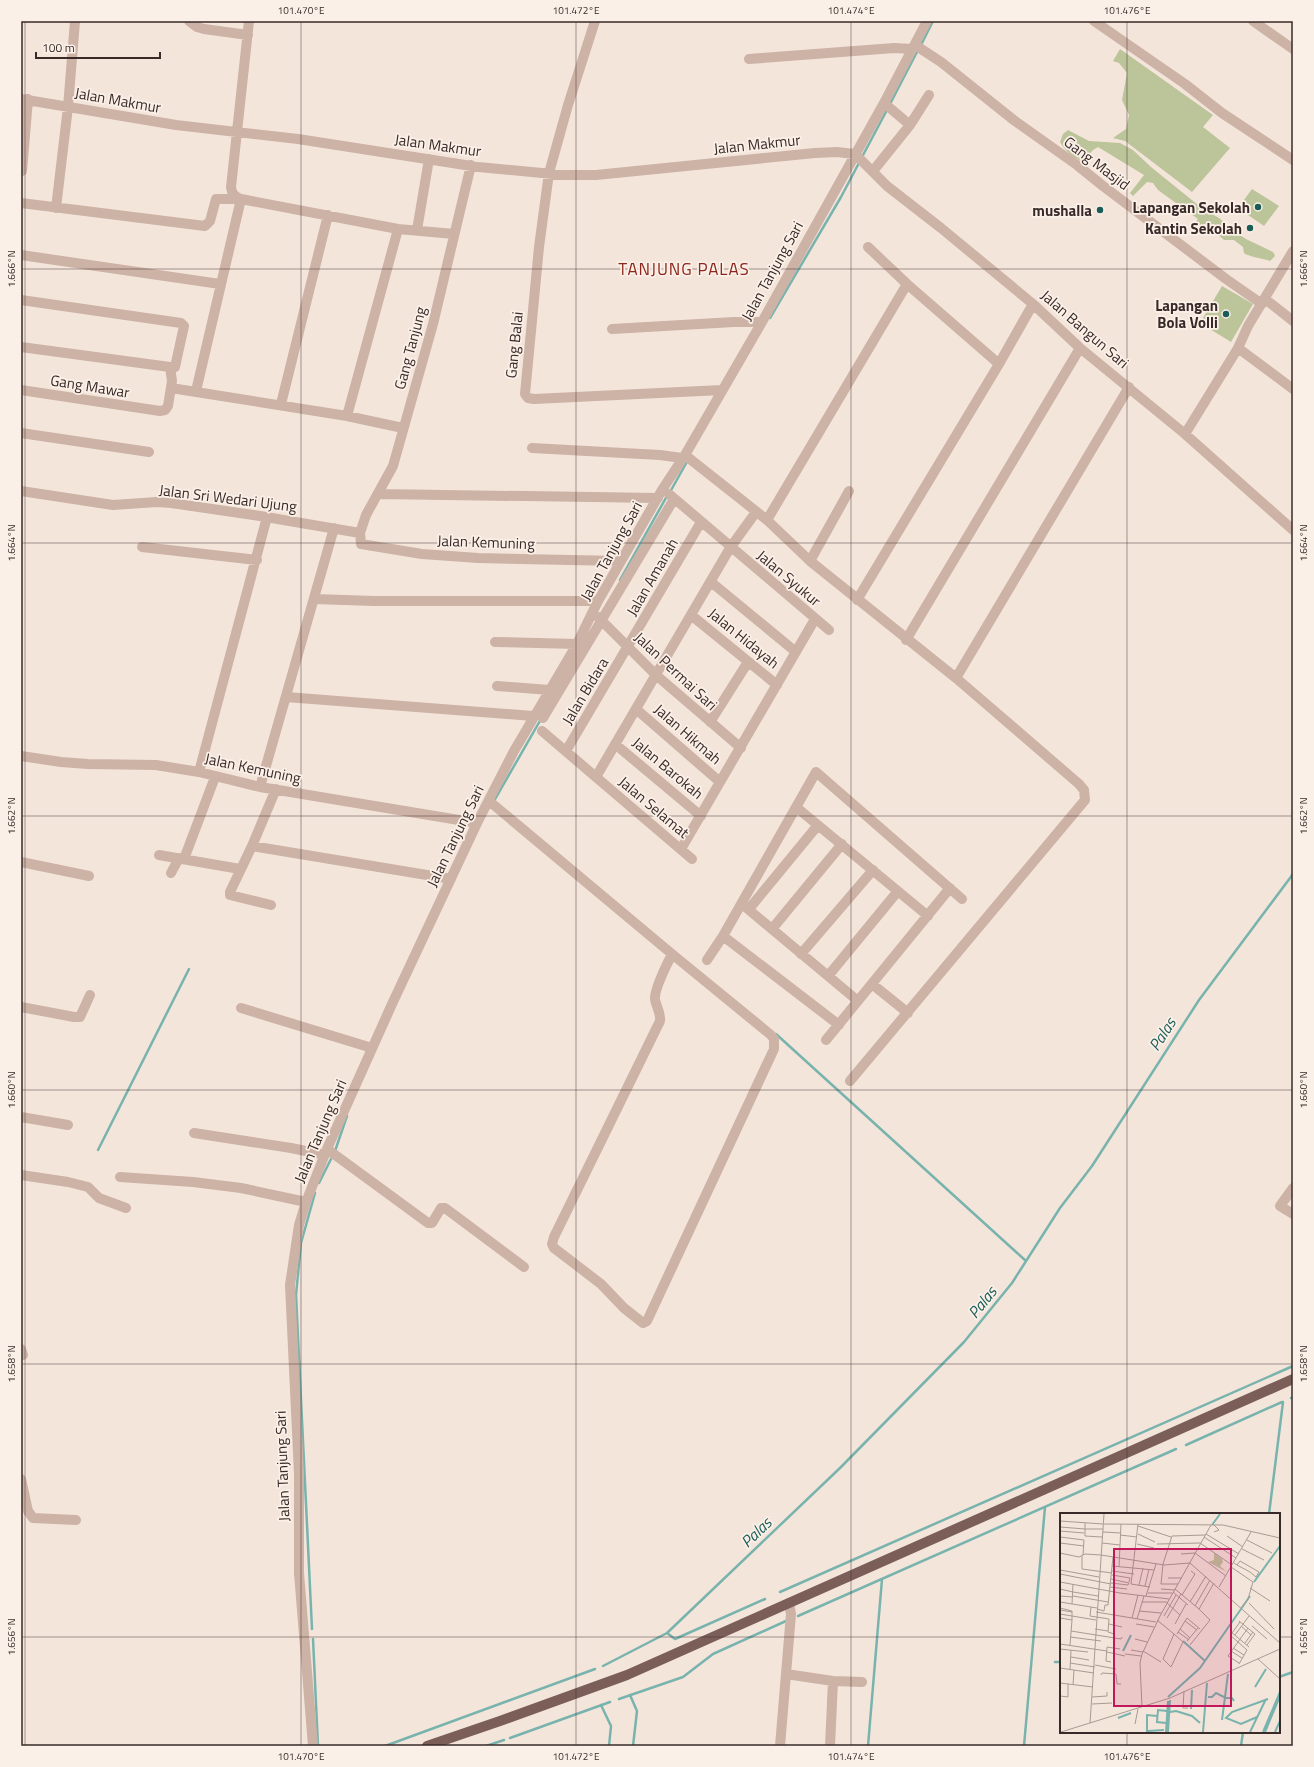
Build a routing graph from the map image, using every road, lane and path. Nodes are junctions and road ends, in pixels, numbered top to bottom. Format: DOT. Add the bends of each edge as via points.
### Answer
graph roads {
  1 [pos="75,21"];
  2 [pos="189,21"];
  3 [pos="249,21"];
  4 [pos="595,21"];
  5 [pos="927,21"];
  6 [pos="1094,21"];
  7 [pos="1252,21"];
  8 [pos="248,35"];
  9 [pos="913,47"];
  10 [pos="1293,49"];
  11 [pos="749,59"];
  12 [pos="929,95"];
  13 [pos="24,99"];
  14 [pos="887,105"];
  15 [pos="68,107"];
  16 [pos="910,125"];
  17 [pos="238,131"];
  18 [pos="859,157"];
  19 [pos="429,159"];
  20 [pos="1293,160"];
  21 [pos="471,165"];
  22 [pos="22,171"];
  23 [pos="873,172"];
  24 [pos="549,173"];
  25 [pos="241,199"];
  26 [pos="21,203"];
  27 [pos="56,208"];
  28 [pos="328,215"];
  29 [pos="398,229"];
  30 [pos="417,230"];
  31 [pos="454,234"];
  32 [pos="868,247"];
  33 [pos="1293,251"];
  34 [pos="21,255"];
  35 [pos="1289,270"];
  36 [pos="220,284"];
  37 [pos="907,284"];
  38 [pos="21,300"];
  39 [pos="1263,301"];
  40 [pos="1033,304"];
  41 [pos="1293,321"];
  42 [pos="762,322"];
  43 [pos="612,329"];
  44 [pos="21,347"];
  45 [pos="1080,348"];
  46 [pos="1238,348"];
  47 [pos="999,364"];
  48 [pos="170,367"];
  49 [pos="1129,387"];
  50 [pos="171,388"];
  51 [pos="1293,389"];
  52 [pos="21,390"];
  53 [pos="722,390"];
  54 [pos="196,391"];
  55 [pos="281,404"];
  56 [pos="347,416"];
  57 [pos="403,428"];
  58 [pos="21,433"];
  59 [pos="1185,434"];
  60 [pos="532,448"];
  61 [pos="149,452"];
  62 [pos="684,457"];
  63 [pos="21,491"];
  64 [pos="849,491"];
  65 [pos="379,494"];
  66 [pos="666,495"];
  67 [pos="756,512"];
  68 [pos="267,517"];
  69 [pos="767,520"];
  70 [pos="701,522"];
  71 [pos="334,528"];
  72 [pos="1293,530"];
  73 [pos="360,533"];
  74 [pos="142,547"];
  75 [pos="730,548"];
  76 [pos="257,560"];
  77 [pos="621,561"];
  78 [pos="810,561"];
  79 [pos="711,582"];
  80 [pos="314,599"];
  81 [pos="857,600"];
  82 [pos="598,601"];
  83 [pos="691,615"];
  84 [pos="597,616"];
  85 [pos="815,619"];
  86 [pos="829,630"];
  87 [pos="906,640"];
  88 [pos="495,642"];
  89 [pos="577,644"];
  90 [pos="628,647"];
  91 [pos="796,652"];
  92 [pos="748,662"];
  93 [pos="656,676"];
  94 [pos="956,678"];
  95 [pos="777,685"];
  96 [pos="497,686"];
  97 [pos="550,695"];
  98 [pos="286,697"];
  99 [pos="636,709"];
  100 [pos="538,717"];
  101 [pos="710,722"];
  102 [pos="542,731"];
  103 [pos="615,744"];
  104 [pos="741,748"];
  105 [pos="566,751"];
  106 [pos="21,756"];
  107 [pos="199,772"];
  108 [pos="215,777"];
  109 [pos="596,777"];
  110 [pos="720,782"];
  111 [pos="260,786"];
  112 [pos="276,789"];
  113 [pos="492,804"];
  114 [pos="796,807"];
  115 [pos="701,816"];
  116 [pos="477,824"];
  117 [pos="818,825"];
  118 [pos="842,844"];
  119 [pos="252,846"];
  120 [pos="681,849"];
  121 [pos="159,855"];
  122 [pos="182,858"];
  123 [pos="692,860"];
  124 [pos="21,862"];
  125 [pos="240,869"];
  126 [pos="873,870"];
  127 [pos="171,873"];
  128 [pos="89,876"];
  129 [pos="451,879"];
  130 [pos="950,888"];
  131 [pos="898,891"];
  132 [pos="962,899"];
  133 [pos="271,905"];
  134 [pos="745,906"];
  135 [pos="928,916"];
  136 [pos="772,928"];
  137 [pos="724,936"];
  138 [pos="672,954"];
  139 [pos="801,954"];
  140 [pos="708,960"];
  141 [pos="828,976"];
  142 [pos="872,984"];
  143 [pos="90,995"];
  144 [pos="858,1001"];
  145 [pos="21,1007"];
  146 [pos="241,1008"];
  147 [pos="908,1013"];
  148 [pos="839,1025"];
  149 [pos="826,1040"];
  150 [pos="372,1048"];
  151 [pos="850,1081"];
  152 [pos="21,1117"];
  153 [pos="68,1125"];
  154 [pos="194,1133"];
  155 [pos="326,1152"];
  156 [pos="21,1175"];
  157 [pos="120,1177"];
  158 [pos="1293,1188"];
  159 [pos="306,1202"];
  160 [pos="126,1208"];
  161 [pos="1293,1214"];
  162 [pos="524,1267"];
  163 [pos="1293,1379"];
  164 [pos="21,1479"];
  165 [pos="76,1520"];
  166 [pos="789,1603"];
  167 [pos="786,1674"];
  168 [pos="833,1681"];
  169 [pos="862,1682"];
  170 [pos="313,1746"];
  171 [pos="427,1746"];
  172 [pos="780,1746"];
  173 [pos="830,1746"];
  1 -- 15 [label="street"];
  2 -- 8 [label="street" via="204,29"];
  3 -- 8 [label="street"];
  4 -- 24 [label="street"];
  5 -- 9 [label="street, Jalan Tanjung Sari"];
  6 -- 20 [label="street" via="1179,79 1222,113"];
  7 -- 10 [label="street"];
  8 -- 17 [label="street"];
  9 -- 11 [label="street"];
  9 -- 14 [label="street, Jalan Tanjung Sari"];
  9 -- 39 [label="street, Gang Masjid" via="941,62 1015,121 1226,279"];
  12 -- 16 [label="street"];
  13 -- 15 [label="street, Jalan Makmur"];
  13 -- 22 [label="street"];
  14 -- 16 [label="street"];
  14 -- 18 [label="street, Jalan Tanjung Sari"];
  15 -- 17 [label="street, Jalan Makmur" via="176,125"];
  15 -- 27 [label="street"];
  16 -- 23 [label="street"];
  17 -- 19 [label="street, Jalan Makmur"];
  17 -- 25 [label="street" via="232,192"];
  18 -- 23 [label="street, Jalan Bangun Sari"];
  18 -- 24 [label="street, Jalan Makmur" via="837,152 815,153 584,175 563,176"];
  18 -- 42 [label="street, Jalan Tanjung Sari"];
  19 -- 21 [label="street, Jalan Makmur"];
  19 -- 30 [label="street"];
  21 -- 24 [label="street, Jalan Makmur"];
  21 -- 31 [label="street, Gang Tanjung"];
  23 -- 40 [label="street, Jalan Bangun Sari"];
  24 -- 53 [label="street, Gang Balai" via="524,390 526,396 534,399"];
  25 -- 27 [label="street" via="216,199 210,221 205,226"];
  25 -- 28 [label="street"];
  25 -- 36 [label="street"];
  26 -- 27 [label="street"];
  28 -- 29 [label="street"];
  28 -- 55 [label="street"];
  29 -- 30 [label="street"];
  29 -- 56 [label="street"];
  30 -- 31 [label="street"];
  31 -- 57 [label="street, Gang Tanjung" via="433,324"];
  32 -- 37 [label="street"];
  33 -- 35 [label="street"];
  34 -- 36 [label="street"];
  35 -- 39 [label="street"];
  36 -- 54 [label="street"];
  37 -- 47 [label="street"];
  37 -- 69 [label="street"];
  38 -- 48 [label="street" via="181,324 184,326 175,367"];
  39 -- 41 [label="street, Gang Masjid"];
  39 -- 46 [label="street"];
  40 -- 45 [label="street, Jalan Bangun Sari"];
  40 -- 47 [label="street"];
  42 -- 43 [label="street"];
  42 -- 53 [label="street, Jalan Tanjung Sari"];
  44 -- 48 [label="street"];
  45 -- 49 [label="street, Jalan Bangun Sari"];
  45 -- 87 [label="street"];
  46 -- 51 [label="street"];
  46 -- 59 [label="street"];
  47 -- 81 [label="street"];
  48 -- 50 [label="street" via="173,377"];
  49 -- 59 [label="street, Jalan Bangun Sari"];
  49 -- 94 [label="street"];
  50 -- 52 [label="street, Gang Mawar" via="167,408 163,411"];
  50 -- 54 [label="street"];
  53 -- 62 [label="street, Jalan Tanjung Sari"];
  54 -- 55 [label="street"];
  55 -- 56 [label="street"];
  56 -- 57 [label="street"];
  57 -- 65 [label="street, Gang Tanjung" via="393,466"];
  58 -- 61 [label="street"];
  59 -- 72 [label="street, Jalan Bangun Sari"];
  60 -- 62 [label="street"];
  62 -- 66 [label="street, Jalan Tanjung Sari"];
  62 -- 67 [label="street"];
  63 -- 68 [label="street, Jalan Sri Wedari Ujung" via="113,505 164,503"];
  64 -- 78 [label="street"];
  65 -- 66 [label="street"];
  65 -- 73 [label="street, Gang Tanjung" via="366,515"];
  66 -- 70 [label="street, Jalan Syukur"];
  66 -- 77 [label="street, Jalan Tanjung Sari"];
  66 -- 84 [label="street"];
  67 -- 69 [label="street"];
  67 -- 75 [label="street"];
  68 -- 71 [label="street, Jalan Sri Wedari Ujung"];
  68 -- 76 [label="street"];
  69 -- 78 [label="street"];
  70 -- 75 [label="street, Jalan Syukur"];
  70 -- 90 [label="street, Jalan Amanah"];
  71 -- 73 [label="street, Jalan Sri Wedari Ujung"];
  71 -- 80 [label="street"];
  73 -- 77 [label="street, Jalan Kemuning" via="361,544 422,554 478,558"];
  74 -- 76 [label="street"];
  75 -- 79 [label="street"];
  75 -- 85 [label="street, Jalan Syukur"];
  76 -- 107 [label="street"];
  77 -- 82 [label="street, Jalan Tanjung Sari"];
  78 -- 81 [label="street"];
  79 -- 83 [label="street"];
  79 -- 91 [label="street"];
  80 -- 82 [label="street" via="374,602"];
  80 -- 98 [label="street"];
  81 -- 87 [label="street"];
  82 -- 84 [label="street, Jalan Tanjung Sari"];
  83 -- 92 [label="street, Jalan Hidayah"];
  83 -- 93 [label="street"];
  84 -- 89 [label="street, Jalan Tanjung Sari"];
  84 -- 90 [label="street, Jalan Permai Sari"];
  84 -- 97 [label="street"];
  85 -- 86 [label="street, Jalan Syukur"];
  85 -- 91 [label="street"];
  87 -- 94 [label="street"];
  88 -- 89 [label="street"];
  89 -- 97 [label="street, Jalan Tanjung Sari"];
  90 -- 93 [label="street, Jalan Permai Sari"];
  90 -- 105 [label="street, Jalan Bidara"];
  91 -- 95 [label="street"];
  92 -- 95 [label="street, Jalan Hidayah"];
  92 -- 101 [label="street"];
  93 -- 99 [label="street"];
  93 -- 101 [label="street, Jalan Permai Sari"];
  94 -- 147 [label="street" via="1079,784 1084,790 1085,800"];
  95 -- 104 [label="street"];
  96 -- 97 [label="street"];
  97 -- 100 [label="street, Jalan Tanjung Sari"];
  98 -- 100 [label="street"];
  98 -- 111 [label="street"];
  99 -- 103 [label="street"];
  99 -- 110 [label="street, Jalan Hikmah"];
  100 -- 113 [label="street, Jalan Tanjung Sari"];
  101 -- 104 [label="street, Jalan Permai Sari"];
  102 -- 105 [label="street, Jalan Selamat"];
  103 -- 109 [label="street"];
  103 -- 115 [label="street, Jalan Barokah"];
  104 -- 110 [label="street"];
  105 -- 109 [label="street, Jalan Selamat"];
  106 -- 107 [label="street, Jalan Kemuning" via="61,762 156,766"];
  107 -- 108 [label="street, Jalan Kemuning"];
  108 -- 111 [label="street, Jalan Kemuning"];
  108 -- 122 [label="street"];
  109 -- 120 [label="street, Jalan Selamat"];
  110 -- 115 [label="street"];
  111 -- 112 [label="street, Jalan Kemuning"];
  112 -- 116 [label="street, Jalan Kemuning"];
  112 -- 119 [label="street"];
  113 -- 116 [label="street, Jalan Tanjung Sari"];
  113 -- 138 [label="street"];
  114 -- 117 [label="street"];
  114 -- 130 [label="street" via="816,772"];
  114 -- 134 [label="street"];
  115 -- 120 [label="street"];
  116 -- 129 [label="street, Jalan Tanjung Sari"];
  117 -- 118 [label="street"];
  117 -- 134 [label="street"];
  118 -- 126 [label="street"];
  118 -- 136 [label="street"];
  119 -- 125 [label="street"];
  119 -- 129 [label="street"];
  120 -- 123 [label="street, Jalan Selamat"];
  121 -- 122 [label="street"];
  122 -- 125 [label="street"];
  122 -- 127 [label="street"];
  124 -- 128 [label="street"];
  125 -- 133 [label="street" via="230,895"];
  126 -- 131 [label="street"];
  126 -- 139 [label="street"];
  129 -- 150 [label="street, Jalan Tanjung Sari"];
  130 -- 132 [label="street"];
  130 -- 135 [label="street"];
  131 -- 135 [label="street"];
  131 -- 141 [label="street"];
  134 -- 136 [label="street"];
  134 -- 137 [label="street"];
  135 -- 142 [label="street"];
  136 -- 139 [label="street"];
  137 -- 140 [label="street"];
  137 -- 148 [label="street"];
  138 -- 138 [label="street" via="771,1035 775,1044 714,1182 647,1321 643,1323 552,1244 660,1021 661,1015 655,993"];
  139 -- 141 [label="street"];
  141 -- 144 [label="street"];
  142 -- 144 [label="street"];
  142 -- 147 [label="street"];
  143 -- 145 [label="street" via="80,1017"];
  144 -- 148 [label="street"];
  146 -- 150 [label="street"];
  147 -- 151 [label="street"];
  148 -- 149 [label="street"];
  150 -- 155 [label="street, Jalan Tanjung Sari"];
  152 -- 153 [label="street"];
  154 -- 155 [label="street"];
  155 -- 159 [label="street, Jalan Tanjung Sari"];
  155 -- 162 [label="street" via="428,1223 432,1222 441,1208 445,1208"];
  156 -- 160 [label="street" via="88,1187 99,1198"];
  157 -- 159 [label="street" via="225,1186"];
  158 -- 161 [label="street" via="1280,1206"];
  159 -- 170 [label="street, Jalan Tanjung Sari" via="299,1225 290,1285 299,1474 300,1573"];
  163 -- 166 [label="main road"];
  164 -- 165 [label="street" via="28,1511 33,1518"];
  166 -- 167 [label="street" via="791,1614"];
  166 -- 171 [label="main road" via="627,1675"];
  167 -- 168 [label="street"];
  167 -- 172 [label="street"];
  168 -- 169 [label="street"];
  168 -- 173 [label="street"];
}
